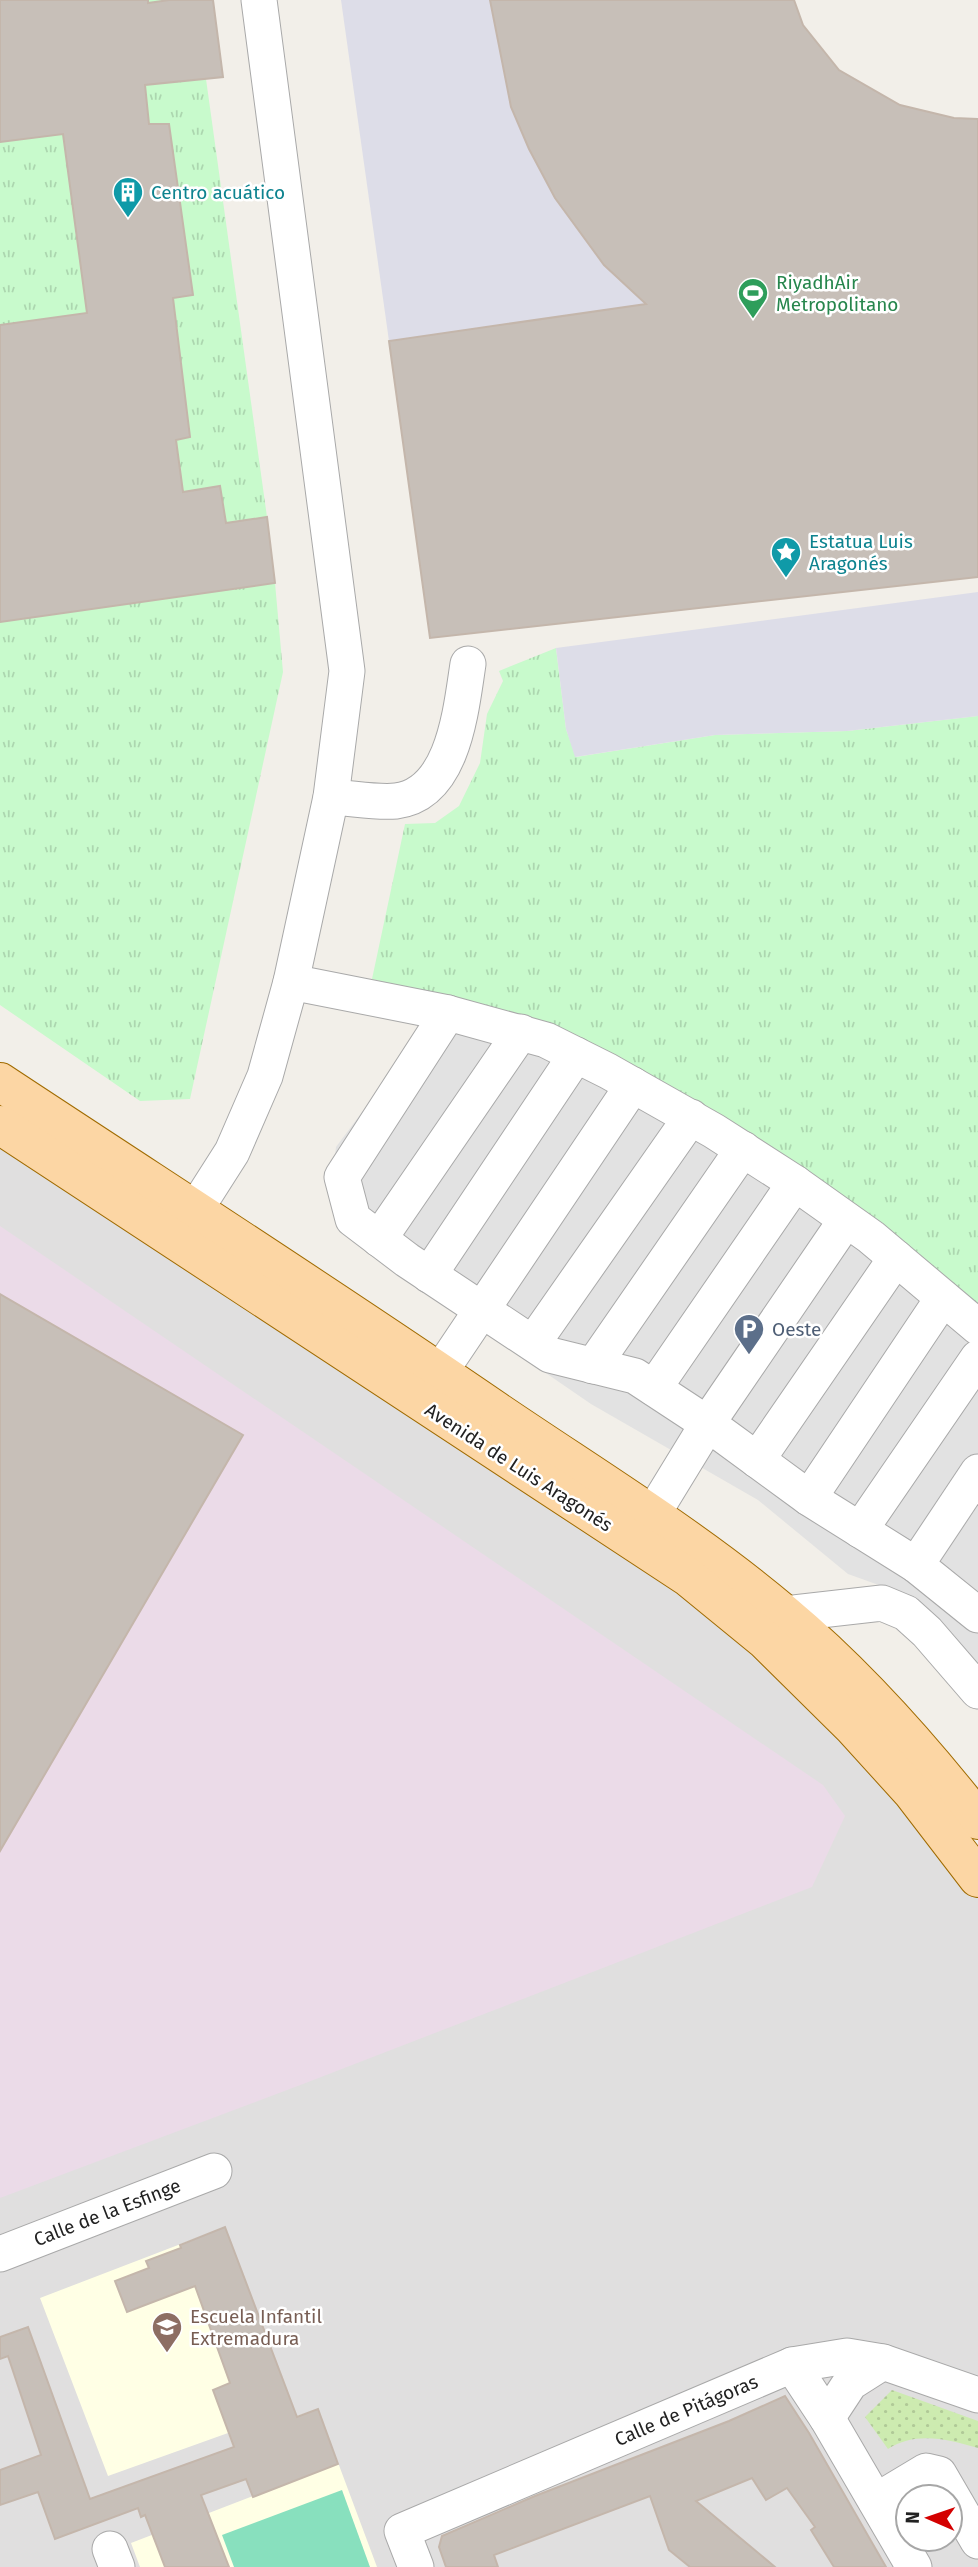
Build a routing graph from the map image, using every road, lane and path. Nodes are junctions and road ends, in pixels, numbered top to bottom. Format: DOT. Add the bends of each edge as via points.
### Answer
graph roads {
  1 [pos="259,0"];
  2 [pos="468,664"];
  3 [pos="331,796"];
  4 [pos="290,982"];
  5 [pos="448,1013"];
  6 [pos="521,1032"];
  7 [pos="576,1055"];
  8 [pos="0,1082"];
  9 [pos="634,1085"];
  10 [pos="691,1117"];
  11 [pos="0,1125"];
  12 [pos="743,1149"];
  13 [pos="796,1183"];
  14 [pos="196,1209"];
  15 [pos="846,1220"];
  16 [pos="379,1239"];
  17 [pos="175,1241"];
  18 [pos="896,1258"];
  19 [pos="429,1275"];
  20 [pos="943,1298"];
  21 [pos="482,1310"];
  22 [pos="978,1327"];
  23 [pos="533,1343"];
  24 [pos="978,1358"];
  25 [pos="593,1366"];
  26 [pos="440,1372"];
  27 [pos="654,1388"];
  28 [pos="708,1423"];
  29 [pos="757,1460"];
  30 [pos="978,1472"];
  31 [pos="809,1498"];
  32 [pos="652,1516"];
  33 [pos="860,1530"];
  34 [pos="916,1566"];
  35 [pos="974,1600"];
  36 [pos="785,1614"];
  37 [pos="978,1691"];
  38 [pos="978,1820"];
  39 [pos="978,1878"];
  40 [pos="214,2171"];
  41 [pos="0,2254"];
  42 [pos="883,2362"];
  43 [pos="792,2365"];
  44 [pos="978,2395"];
  45 [pos="828,2418"];
  46 [pos="876,2501"];
  47 [pos="978,2541"];
  48 [pos="416,2567"];
  49 [pos="914,2567"];
  1 -- 3 [label="street" via="346,671"];
  2 -- 3 [label="street" via="455,735 434,782 396,801"];
  3 -- 4 [label="street"];
  4 -- 5 [label="street"];
  4 -- 14 [label="street" via="265,1076 233,1152"];
  5 -- 6 [label="street"];
  5 -- 16 [label="street" via="342,1177 353,1219"];
  6 -- 7 [label="street"];
  6 -- 16 [label="street"];
  7 -- 9 [label="street"];
  7 -- 19 [label="street"];
  8 -- 14 [label="main road, Avenida de Luis Aragonés"];
  9 -- 10 [label="street"];
  9 -- 21 [label="street"];
  10 -- 12 [label="street"];
  10 -- 23 [label="street"];
  11 -- 17 [label="main road, Avenida de Luis Aragonés"];
  12 -- 13 [label="street"];
  12 -- 25 [label="street"];
  13 -- 15 [label="street"];
  13 -- 27 [label="street"];
  14 -- 17 [label="street"];
  14 -- 26 [label="main road, Avenida de Luis Aragonés"];
  15 -- 18 [label="street"];
  15 -- 28 [label="street"];
  16 -- 19 [label="street"];
  17 -- 39 [label="main road, Avenida de Luis Aragonés" via="688,1577 765,1640 853,1727 912,1792"];
  18 -- 20 [label="street"];
  18 -- 29 [label="street"];
  19 -- 21 [label="street"];
  20 -- 22 [label="street"];
  20 -- 31 [label="street"];
  21 -- 23 [label="street"];
  21 -- 26 [label="street"];
  23 -- 25 [label="street" via="557,1358"];
  24 -- 33 [label="street"];
  25 -- 27 [label="street" via="635,1376"];
  26 -- 32 [label="main road, Avenida de Luis Aragonés"];
  27 -- 28 [label="street"];
  28 -- 29 [label="street"];
  28 -- 32 [label="street"];
  29 -- 31 [label="street"];
  30 -- 34 [label="street"];
  31 -- 33 [label="street"];
  32 -- 36 [label="main road, Avenida de Luis Aragonés" via="703,1549"];
  33 -- 34 [label="street"];
  34 -- 35 [label="street"];
  36 -- 37 [label="street" via="882,1603 906,1613 927,1632"];
  36 -- 38 [label="main road, Avenida de Luis Aragonés" via="878,1703"];
  40 -- 41 [label="street, Calle de la Esfinge"];
  42 -- 43 [label="street, Calle de Pitágoras" via="847,2356"];
  42 -- 44 [label="street, Calle de Pitágoras"];
  42 -- 45 [label="street" via="850,2383"];
  43 -- 45 [label="street"];
  43 -- 48 [label="street, Calle de Pitágoras" via="402,2531"];
  45 -- 46 [label="street"];
  46 -- 47 [label="street" via="926,2471 934,2471"];
  46 -- 49 [label="street"];
}
